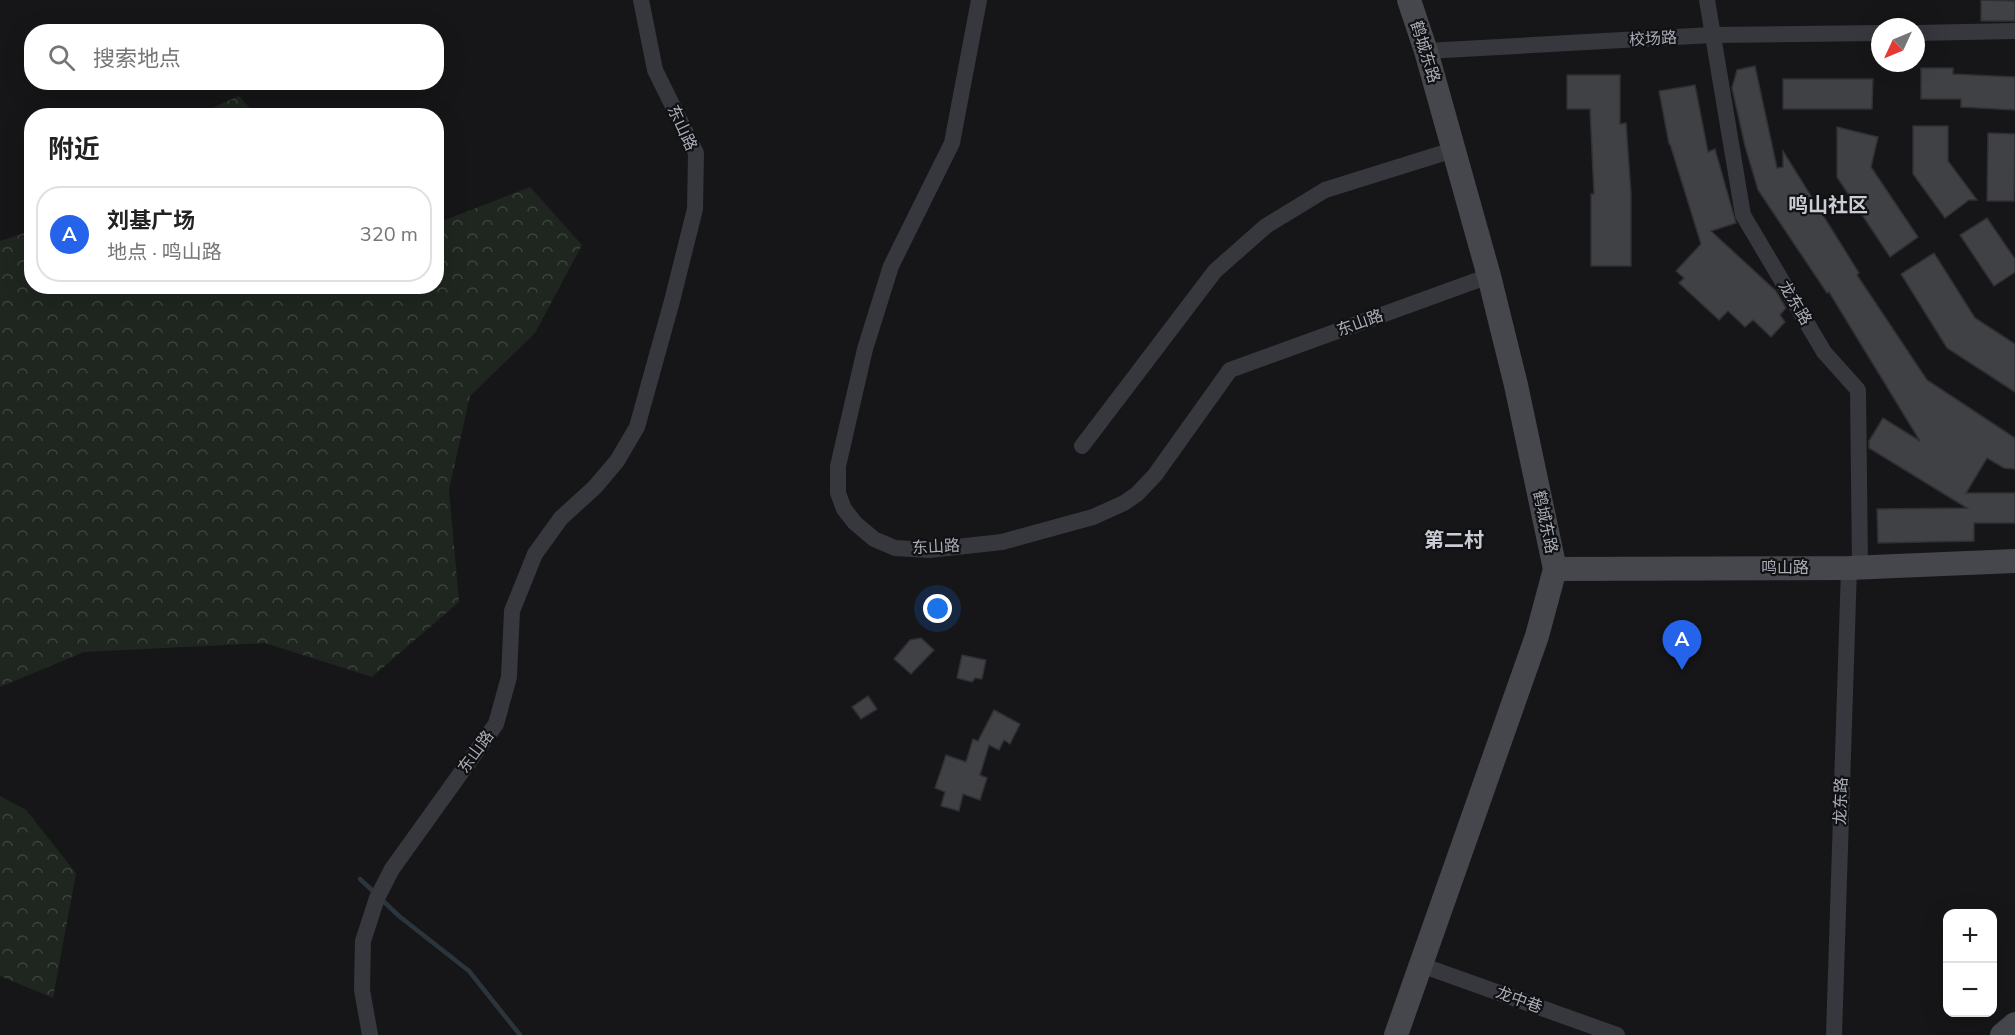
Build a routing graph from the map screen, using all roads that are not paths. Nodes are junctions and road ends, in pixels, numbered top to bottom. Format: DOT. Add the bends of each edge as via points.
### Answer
graph roads {
  1 [pos="641,0"];
  2 [pos="979,0"];
  3 [pos="1409,0"];
  4 [pos="1707,0"];
  5 [pos="2015,31"];
  6 [pos="1871,33"];
  7 [pos="1925,33"];
  8 [pos="1712,35"];
  9 [pos="1426,51"];
  10 [pos="1453,150"];
  11 [pos="1489,276"];
  12 [pos="1082,446"];
  13 [pos="2015,561"];
  14 [pos="1855,568"];
  15 [pos="1555,569"];
  16 [pos="1421,965"];
  17 [pos="2015,1024"];
  18 [pos="370,1035"];
  19 [pos="1396,1035"];
  20 [pos="1617,1035"];
  21 [pos="1834,1035"];
  22 [pos="2002,1035"];
  1 -- 18 [label="street, 东山路" via="655,70 696,153 695,209 638,427 617,461 595,488 561,518 535,554 512,611 509,677 496,724 392,869 380,892 363,941 362,990"];
  2 -- 11 [label="street, 东山路" via="952,143 891,266 865,349 838,466 838,493 844,509 874,539 895,548 929,550 1002,542 1093,517 1124,503 1155,475 1230,370"];
  3 -- 9 [label="street, 鹤城东路"];
  4 -- 8 [label="street, 龙东路"];
  5 -- 7 [label="street"];
  6 -- 8 [label="street, 校场路"];
  8 -- 9 [label="street, 校场路"];
  8 -- 14 [label="street, 龙东路" via="1743,215 1824,352 1858,390"];
  9 -- 10 [label="street, 鹤城东路"];
  10 -- 11 [label="street, 鹤城东路"];
  10 -- 12 [label="street" via="1325,190 1266,226 1215,271"];
  11 -- 15 [label="street, 鹤城东路"];
  13 -- 14 [label="street, 鸣山路"];
  14 -- 15 [label="street, 鸣山路"];
  14 -- 21 [label="street, 龙东路"];
  15 -- 16 [label="street, 鹤城东路" via="1537,636"];
  16 -- 19 [label="street, 鹤城东路"];
  16 -- 20 [label="street, 龙中巷"];
  17 -- 22 [label="street"];
}
